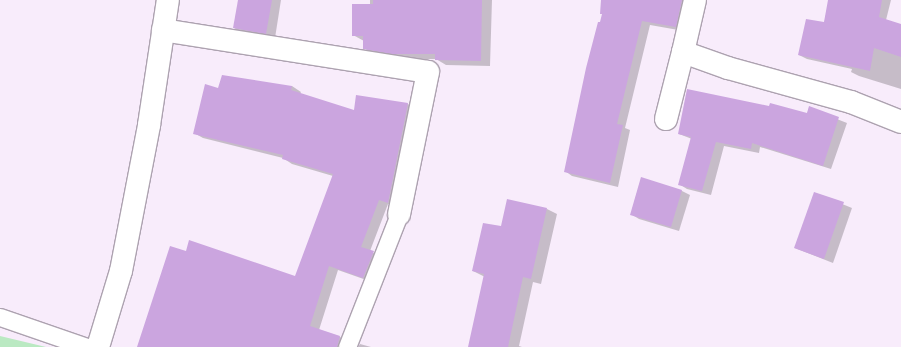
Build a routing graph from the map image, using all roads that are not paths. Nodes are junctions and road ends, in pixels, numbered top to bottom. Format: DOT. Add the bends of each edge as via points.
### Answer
graph roads {
  1 [pos="168,0"];
  2 [pos="695,0"];
  3 [pos="163,30"];
  4 [pos="683,52"];
  5 [pos="666,120"];
  6 [pos="901,122"];
  7 [pos="399,214"];
  8 [pos="0,317"];
  9 [pos="87,347"];
  10 [pos="98,347"];
  11 [pos="347,347"];
  1 -- 3 [label="street"];
  2 -- 4 [label="street"];
  3 -- 7 [label="street" via="428,72"];
  3 -- 10 [label="street" via="149,125 121,271"];
  4 -- 5 [label="street"];
  4 -- 6 [label="street" via="728,68 851,102"];
  7 -- 11 [label="lane"];
  8 -- 9 [label="lane"];
}
